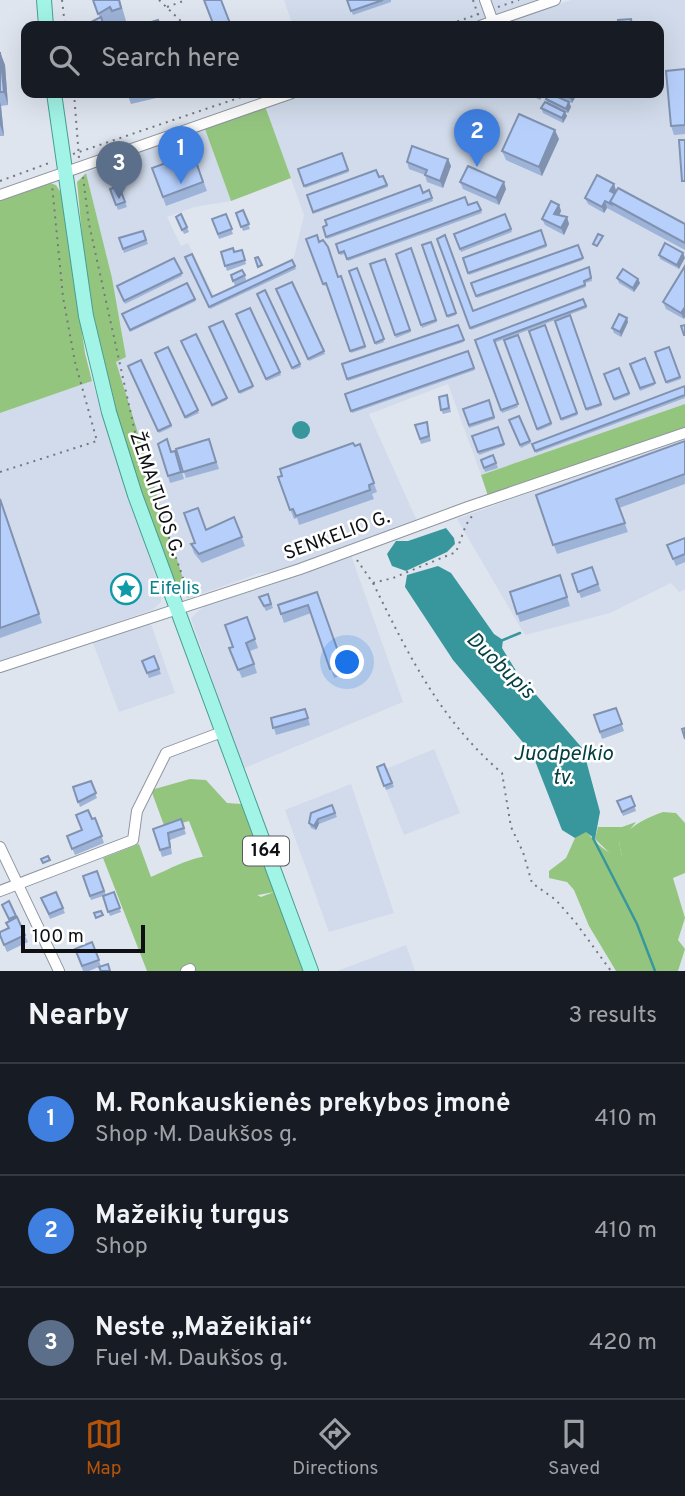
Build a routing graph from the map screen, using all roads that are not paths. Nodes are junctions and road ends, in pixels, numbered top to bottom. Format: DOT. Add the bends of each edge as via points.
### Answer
graph roads {
  1 [pos="44,0"];
  2 [pos="485,0"];
  3 [pos="555,0"];
  4 [pos="46,21"];
  5 [pos="485,21"];
  6 [pos="496,21"];
  7 [pos="54,98"];
  8 [pos="278,98"];
  9 [pos="59,168"];
  10 [pos="0,195"];
  11 [pos="685,433"];
  12 [pos="176,607"];
  13 [pos="0,667"];
  14 [pos="222,732"];
  15 [pos="0,847"];
  16 [pos="19,885"];
  17 [pos="0,891"];
  18 [pos="59,971"];
  19 [pos="311,971"];
  1 -- 4 [label="main road"];
  2 -- 5 [label="street"];
  3 -- 6 [label="street"];
  7 -- 9 [label="main road, ŽEMAITIJOS G. / 164"];
  8 -- 9 [label="street" via="81,166"];
  9 -- 10 [label="street"];
  9 -- 12 [label="main road, ŽEMAITIJOS G. / 164" via="103,393"];
  11 -- 12 [label="street, SENKELIO G."];
  12 -- 13 [label="street, SENKELIO G."];
  12 -- 14 [label="main road, ŽEMAITIJOS G. / 164"];
  14 -- 16 [label="street" via="166,753 137,811 133,840"];
  14 -- 19 [label="main road, ŽEMAITIJOS G. / 164"];
  15 -- 16 [label="street"];
  16 -- 17 [label="street"];
  16 -- 18 [label="street"];
}
